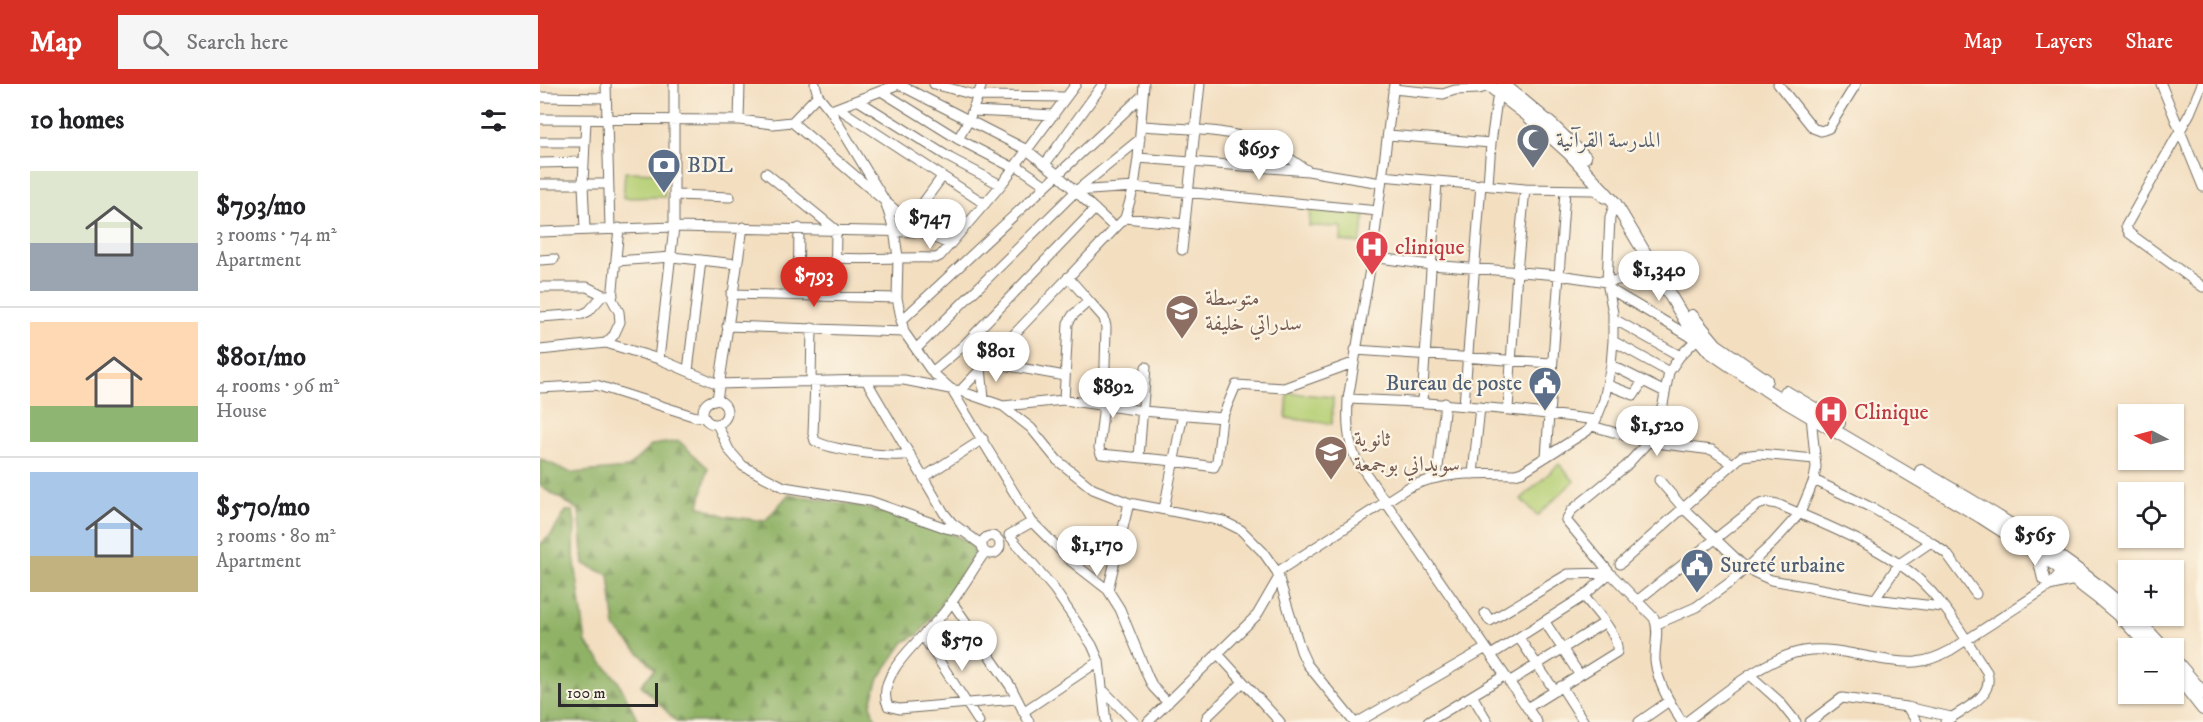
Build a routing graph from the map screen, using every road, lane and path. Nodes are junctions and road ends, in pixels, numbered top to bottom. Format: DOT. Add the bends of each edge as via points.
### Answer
graph roads {
  1 [pos="606,84"];
  2 [pos="674,84"];
  3 [pos="740,84"];
  4 [pos="815,84"];
  5 [pos="898,84"];
  6 [pos="934,84"];
  7 [pos="982,84"];
  8 [pos="1005,84"];
  9 [pos="1076,84"];
  10 [pos="1103,84"];
  11 [pos="1144,84"];
  12 [pos="1200,84"];
  13 [pos="1778,84"];
  14 [pos="1856,84"];
  15 [pos="2161,84"];
  16 [pos="2202,84"];
  17 [pos="1495,86"];
  18 [pos="1393,87"];
  19 [pos="881,91"];
  20 [pos="818,94"];
  21 [pos="1143,95"];
  22 [pos="978,96"];
  23 [pos="1003,96"];
  24 [pos="540,97"];
  25 [pos="1065,97"];
  26 [pos="606,98"];
  27 [pos="860,101"];
  28 [pos="834,109"];
  29 [pos="971,115"];
  30 [pos="1054,115"];
  31 [pos="540,119"];
  32 [pos="586,120"];
  33 [pos="606,120"];
  34 [pos="739,120"];
  35 [pos="674,121"];
  36 [pos="792,122"];
  37 [pos="1142,126"];
  38 [pos="1549,129"];
  39 [pos="2180,129"];
  40 [pos="1194,130"];
  41 [pos="1388,135"];
  42 [pos="958,139"];
  43 [pos="1140,139"];
  44 [pos="540,142"];
  45 [pos="585,142"];
  46 [pos="1491,143"];
  47 [pos="1027,150"];
  48 [pos="950,158"];
  49 [pos="1138,158"];
  50 [pos="1191,161"];
  51 [pos="584,162"];
  52 [pos="540,163"];
  53 [pos="1046,164"];
  54 [pos="1015,167"];
  55 [pos="1308,171"];
  56 [pos="766,173"];
  57 [pos="1057,174"];
  58 [pos="940,175"];
  59 [pos="1381,179"];
  60 [pos="1437,182"];
  61 [pos="540,184"];
  62 [pos="583,184"];
  63 [pos="607,184"];
  64 [pos="1484,184"];
  65 [pos="1001,185"];
  66 [pos="1045,185"];
  67 [pos="1134,187"];
  68 [pos="2203,187"];
  69 [pos="1525,189"];
  70 [pos="1076,191"];
  71 [pos="1565,191"];
  72 [pos="1188,192"];
  73 [pos="675,195"];
  74 [pos="730,197"];
  75 [pos="885,201"];
  76 [pos="985,204"];
  77 [pos="1613,206"];
  78 [pos="1095,209"];
  79 [pos="1378,211"];
  80 [pos="1125,218"];
  81 [pos="909,222"];
  82 [pos="1185,224"];
  83 [pos="674,227"];
  84 [pos="743,227"];
  85 [pos="615,228"];
  86 [pos="799,228"];
  87 [pos="1115,228"];
  88 [pos="585,229"];
  89 [pos="836,230"];
  90 [pos="894,230"];
  91 [pos="540,231"];
  92 [pos="921,231"];
  93 [pos="949,244"];
  94 [pos="1182,250"];
  95 [pos="1372,256"];
  96 [pos="672,257"];
  97 [pos="898,257"];
  98 [pos="835,258"];
  99 [pos="554,259"];
  100 [pos="540,260"];
  101 [pos="701,260"];
  102 [pos="616,261"];
  103 [pos="737,264"];
  104 [pos="1431,265"];
  105 [pos="1474,267"];
  106 [pos="1517,271"];
  107 [pos="1657,273"];
  108 [pos="1559,275"];
  109 [pos="1068,277"];
  110 [pos="1607,285"];
  111 [pos="540,287"];
  112 [pos="2203,287"];
  113 [pos="731,294"];
  114 [pos="608,295"];
  115 [pos="798,295"];
  116 [pos="835,295"];
  117 [pos="897,298"];
  118 [pos="1089,301"];
  119 [pos="540,317"];
  120 [pos="1614,319"];
  121 [pos="901,321"];
  122 [pos="727,327"];
  123 [pos="812,328"];
  124 [pos="904,333"];
  125 [pos="1699,337"];
  126 [pos="1613,342"];
  127 [pos="606,343"];
  128 [pos="916,349"];
  129 [pos="540,350"];
  130 [pos="1355,350"];
  131 [pos="1425,354"];
  132 [pos="1680,356"];
  133 [pos="1467,358"];
  134 [pos="659,359"];
  135 [pos="1512,361"];
  136 [pos="1353,363"];
  137 [pos="1552,363"];
  138 [pos="984,365"];
  139 [pos="1611,365"];
  140 [pos="1146,367"];
  141 [pos="688,371"];
  142 [pos="933,372"];
  143 [pos="1669,372"];
  144 [pos="1065,376"];
  145 [pos="866,380"];
  146 [pos="813,381"];
  147 [pos="1643,381"];
  148 [pos="718,384"];
  149 [pos="1608,385"];
  150 [pos="540,388"];
  151 [pos="955,390"];
  152 [pos="1665,392"];
  153 [pos="984,399"];
  154 [pos="1348,399"];
  155 [pos="717,400"];
  156 [pos="1064,400"];
  157 [pos="1422,401"];
  158 [pos="1104,404"];
  159 [pos="1445,404"];
  160 [pos="1464,405"];
  161 [pos="1003,406"];
  162 [pos="1480,406"];
  163 [pos="1508,409"];
  164 [pos="1143,411"];
  165 [pos="1183,414"];
  166 [pos="1549,414"];
  167 [pos="703,416"];
  168 [pos="1811,416"];
  169 [pos="1222,418"];
  170 [pos="1594,423"];
  171 [pos="717,424"];
  172 [pos="982,439"];
  173 [pos="1648,442"];
  174 [pos="910,454"];
  175 [pos="1139,457"];
  176 [pos="1546,457"];
  177 [pos="1815,459"];
  178 [pos="1174,461"];
  179 [pos="1733,464"];
  180 [pos="1473,474"];
  181 [pos="924,477"];
  182 [pos="1437,477"];
  183 [pos="1659,480"];
  184 [pos="1814,480"];
  185 [pos="1386,501"];
  186 [pos="1129,503"];
  187 [pos="1683,508"];
  188 [pos="1164,509"];
  189 [pos="1800,513"];
  190 [pos="1032,522"];
  191 [pos="965,532"];
  192 [pos="1009,535"];
  193 [pos="1713,539"];
  194 [pos="1931,542"];
  195 [pos="983,548"];
  196 [pos="2038,554"];
  197 [pos="1620,564"];
  198 [pos="1899,564"];
  199 [pos="2061,564"];
  200 [pos="1747,569"];
  201 [pos="1610,573"];
  202 [pos="1278,575"];
  203 [pos="2073,579"];
  204 [pos="2045,584"];
  205 [pos="1108,590"];
  206 [pos="1976,594"];
  207 [pos="1584,597"];
  208 [pos="1875,599"];
  209 [pos="1638,600"];
  210 [pos="952,602"];
  211 [pos="2118,602"];
  212 [pos="1942,607"];
  213 [pos="1485,613"];
  214 [pos="1545,622"];
  215 [pos="1604,623"];
  216 [pos="1657,624"];
  217 [pos="2143,626"];
  218 [pos="923,636"];
  219 [pos="1519,638"];
  220 [pos="2141,638"];
  221 [pos="2155,638"];
  222 [pos="1966,640"];
  223 [pos="1562,649"];
  224 [pos="1488,652"];
  225 [pos="1217,653"];
  226 [pos="1099,661"];
  227 [pos="1537,664"];
  228 [pos="2184,671"];
  229 [pos="1579,674"];
  230 [pos="1751,676"];
  231 [pos="1507,679"];
  232 [pos="1243,682"];
  233 [pos="2184,685"];
  234 [pos="1558,688"];
  235 [pos="1103,690"];
  236 [pos="2203,693"];
  237 [pos="1473,697"];
  238 [pos="1016,699"];
  239 [pos="1669,701"];
  240 [pos="967,703"];
  241 [pos="1168,703"];
  242 [pos="1907,707"];
  243 [pos="1527,708"];
  244 [pos="2203,709"];
  245 [pos="1023,712"];
  246 [pos="1948,720"];
  247 [pos="979,722"];
  248 [pos="1029,722"];
  249 [pos="1106,722"];
  250 [pos="1134,722"];
  251 [pos="1148,722"];
  252 [pos="1206,722"];
  253 [pos="1280,722"];
  254 [pos="1356,722"];
  255 [pos="1428,722"];
  256 [pos="1488,722"];
  257 [pos="1537,722"];
  258 [pos="1584,722"];
  259 [pos="1639,722"];
  260 [pos="1684,722"];
  261 [pos="1796,722"];
  262 [pos="1810,722"];
  263 [pos="1917,722"];
  1 -- 26 [label="street"];
  2 -- 35 [label="street"];
  3 -- 34 [label="street"];
  4 -- 20 [label="street"];
  5 -- 19 [label="street"];
  5 -- 29 [label="street"];
  6 -- 22 [label="street"];
  7 -- 22 [label="street"];
  8 -- 23 [label="street"];
  9 -- 25 [label="street"];
  10 -- 53 [label="street"];
  11 -- 21 [label="street"];
  12 -- 40 [label="street"];
  13 -- 14 [label="street" via="1814,128 1821,131 1829,128"];
  15 -- 39 [label="street"];
  16 -- 39 [label="street"];
  17 -- 18 [label="street" via="1443,94"];
  17 -- 38 [label="main road"];
  17 -- 46 [label="street"];
  18 -- 41 [label="street"];
  19 -- 27 [label="street"];
  19 -- 42 [label="street"];
  20 -- 28 [label="street"];
  20 -- 36 [label="street"];
  21 -- 37 [label="street"];
  21 -- 57 [label="street"];
  22 -- 23 [label="street"];
  22 -- 29 [label="street"];
  23 -- 25 [label="street"];
  24 -- 26 [label="street"];
  25 -- 30 [label="street"];
  26 -- 33 [label="street"];
  27 -- 28 [label="street"];
  27 -- 48 [label="street"];
  28 -- 58 [label="street"];
  28 -- 75 [label="street"];
  29 -- 30 [label="street"];
  29 -- 42 [label="street"];
  29 -- 47 [label="street"];
  30 -- 47 [label="street"];
  31 -- 32 [label="street"];
  32 -- 33 [label="street"];
  32 -- 45 [label="street"];
  33 -- 35 [label="street"];
  33 -- 63 [label="street"];
  34 -- 35 [label="street"];
  34 -- 36 [label="street"];
  35 -- 73 [label="street"];
  36 -- 75 [label="street"];
  37 -- 40 [label="street"];
  37 -- 43 [label="street"];
  38 -- 77 [label="main road" via="1595,179"];
  38 -- 125 [label="main road" via="1589,162 1620,200"];
  39 -- 68 [label="street"];
  39 -- 112 [label="street" via="2126,228"];
  40 -- 50 [label="street"];
  40 -- 55 [label="street" via="1258,142"];
  41 -- 46 [label="street"];
  41 -- 59 [label="street"];
  42 -- 54 [label="street"];
  43 -- 49 [label="street"];
  43 -- 70 [label="street"];
  44 -- 45 [label="street"];
  45 -- 51 [label="street"];
  46 -- 64 [label="street"];
  47 -- 53 [label="street"];
  47 -- 54 [label="street"];
  48 -- 58 [label="street"];
  48 -- 65 [label="street"];
  49 -- 50 [label="street"];
  49 -- 67 [label="street"];
  50 -- 55 [label="street"];
  50 -- 72 [label="street"];
  51 -- 52 [label="street"];
  51 -- 62 [label="street"];
  53 -- 57 [label="street"];
  54 -- 65 [label="street"];
  54 -- 66 [label="street"];
  55 -- 59 [label="street"];
  56 -- 89 [label="street"];
  57 -- 66 [label="street"];
  57 -- 70 [label="street"];
  58 -- 76 [label="street"];
  58 -- 81 [label="street"];
  59 -- 60 [label="street"];
  59 -- 79 [label="street"];
  60 -- 64 [label="street"];
  60 -- 104 [label="street"];
  61 -- 62 [label="street"];
  62 -- 63 [label="street"];
  62 -- 88 [label="street"];
  63 -- 85 [label="street"];
  64 -- 69 [label="street"];
  64 -- 105 [label="street"];
  65 -- 76 [label="street"];
  66 -- 121 [label="street"];
  67 -- 70 [label="street"];
  67 -- 72 [label="street"];
  67 -- 80 [label="street"];
  69 -- 71 [label="street"];
  69 -- 106 [label="street"];
  70 -- 78 [label="street"];
  70 -- 128 [label="street"];
  71 -- 77 [label="street" via="1595,190"];
  71 -- 108 [label="street"];
  72 -- 79 [label="street"];
  72 -- 82 [label="street"];
  73 -- 74 [label="street"];
  73 -- 83 [label="street"];
  75 -- 81 [label="street"];
  75 -- 90 [label="street"];
  76 -- 93 [label="street"];
  77 -- 107 [label="main road"];
  77 -- 110 [label="street" via="1608,230"];
  78 -- 87 [label="street"];
  78 -- 142 [label="street"];
  79 -- 95 [label="street"];
  80 -- 82 [label="street"];
  80 -- 87 [label="street"];
  81 -- 92 [label="street"];
  82 -- 94 [label="street"];
  83 -- 84 [label="street"];
  83 -- 85 [label="street"];
  83 -- 96 [label="street"];
  84 -- 86 [label="street"];
  84 -- 103 [label="street"];
  85 -- 88 [label="street"];
  85 -- 102 [label="street"];
  86 -- 89 [label="street"];
  86 -- 115 [label="street"];
  87 -- 109 [label="street"];
  88 -- 91 [label="street"];
  89 -- 90 [label="street"];
  89 -- 98 [label="street"];
  90 -- 92 [label="street"];
  90 -- 97 [label="street"];
  92 -- 93 [label="street"];
  93 -- 97 [label="street" via="936,258"];
  95 -- 104 [label="street"];
  95 -- 130 [label="street"];
  96 -- 101 [label="street"];
  96 -- 102 [label="street"];
  96 -- 134 [label="street"];
  97 -- 98 [label="street"];
  97 -- 117 [label="street"];
  98 -- 116 [label="street"];
  99 -- 100 [label="street"];
  101 -- 103 [label="street"];
  101 -- 141 [label="street"];
  102 -- 114 [label="street"];
  103 -- 113 [label="street"];
  104 -- 105 [label="street"];
  104 -- 131 [label="street"];
  105 -- 106 [label="street"];
  105 -- 133 [label="street"];
  106 -- 108 [label="street"];
  106 -- 135 [label="street"];
  107 -- 110 [label="street"];
  107 -- 125 [label="main road"];
  108 -- 110 [label="street"];
  108 -- 137 [label="street"];
  109 -- 118 [label="street"];
  109 -- 138 [label="street"];
  110 -- 120 [label="street"];
  110 -- 125 [label="street"];
  111 -- 114 [label="street" via="587,287"];
  113 -- 115 [label="street"];
  113 -- 122 [label="street"];
  114 -- 119 [label="street" via="583,314"];
  114 -- 127 [label="street" via="619,312 620,322"];
  115 -- 116 [label="street"];
  116 -- 117 [label="street"];
  117 -- 121 [label="street"];
  118 -- 144 [label="street" via="1070,319"];
  118 -- 158 [label="street" via="1104,318 1106,327"];
  120 -- 126 [label="street"];
  120 -- 132 [label="street"];
  121 -- 124 [label="street"];
  122 -- 123 [label="street"];
  122 -- 148 [label="street"];
  123 -- 124 [label="street"];
  123 -- 146 [label="street"];
  124 -- 128 [label="street"];
  125 -- 132 [label="street"];
  125 -- 168 [label="main road" via="1719,358"];
  125 -- 199 [label="main road" via="1986,509"];
  126 -- 139 [label="street"];
  126 -- 143 [label="street"];
  127 -- 129 [label="street"];
  127 -- 134 [label="street"];
  128 -- 142 [label="street"];
  130 -- 131 [label="street"];
  130 -- 136 [label="street"];
  131 -- 133 [label="street"];
  131 -- 157 [label="street"];
  132 -- 143 [label="street"];
  133 -- 135 [label="street"];
  133 -- 160 [label="street"];
  134 -- 141 [label="street"];
  135 -- 137 [label="street"];
  135 -- 163 [label="street"];
  136 -- 154 [label="street"];
  136 -- 169 [label="street" via="1284,388 1236,385"];
  137 -- 166 [label="street"];
  138 -- 144 [label="street"];
  138 -- 151 [label="street"];
  138 -- 153 [label="street"];
  139 -- 147 [label="street"];
  139 -- 149 [label="street"];
  140 -- 164 [label="street"];
  141 -- 148 [label="street"];
  142 -- 151 [label="street"];
  143 -- 152 [label="street"];
  144 -- 156 [label="street"];
  145 -- 146 [label="street"];
  145 -- 151 [label="street" via="904,380"];
  145 -- 174 [label="street"];
  146 -- 148 [label="street"];
  146 -- 174 [label="street" via="815,441 872,454"];
  147 -- 149 [label="street" via="1634,395"];
  147 -- 152 [label="street"];
  148 -- 155 [label="street"];
  149 -- 170 [label="street"];
  150 -- 167 [label="street" via="596,385"];
  151 -- 153 [label="street"];
  151 -- 172 [label="street"];
  152 -- 173 [label="street"];
  153 -- 161 [label="street"];
  154 -- 157 [label="street"];
  154 -- 185 [label="street" via="1350,445"];
  155 -- 167 [label="street" via="705,404"];
  155 -- 171 [label="street" via="727,410 726,418"];
  156 -- 158 [label="street"];
  156 -- 161 [label="street"];
  157 -- 159 [label="street"];
  158 -- 164 [label="street"];
  158 -- 175 [label="street" via="1099,452"];
  159 -- 160 [label="street"];
  159 -- 182 [label="street"];
  160 -- 162 [label="street"];
  161 -- 186 [label="street" via="1031,428 1057,460 1093,489"];
  162 -- 163 [label="street"];
  162 -- 180 [label="street"];
  163 -- 166 [label="street"];
  164 -- 165 [label="street"];
  164 -- 175 [label="street"];
  165 -- 169 [label="street"];
  165 -- 178 [label="street"];
  166 -- 170 [label="street"];
  166 -- 176 [label="street"];
  167 -- 171 [label="street" via="709,423"];
  168 -- 177 [label="street"];
  168 -- 196 [label="main road"];
  169 -- 178 [label="street" via="1214,467"];
  170 -- 173 [label="street"];
  170 -- 176 [label="street"];
  171 -- 191 [label="street" via="729,450 743,466 784,487 870,501"];
  172 -- 181 [label="street"];
  172 -- 190 [label="street"];
  173 -- 179 [label="street" via="1712,450"];
  173 -- 201 [label="street" via="1626,466 1572,510 1566,520"];
  174 -- 181 [label="street"];
  175 -- 178 [label="street"];
  176 -- 180 [label="street" via="1515,474"];
  177 -- 179 [label="street" via="1750,453"];
  177 -- 184 [label="street"];
  178 -- 188 [label="street"];
  179 -- 187 [label="street"];
  180 -- 182 [label="street"];
  181 -- 191 [label="street" via="944,513"];
  182 -- 185 [label="street"];
  183 -- 187 [label="street"];
  184 -- 189 [label="street"];
  184 -- 194 [label="street"];
  185 -- 202 [label="street"];
  185 -- 224 [label="street"];
  186 -- 188 [label="street"];
  186 -- 205 [label="street"];
  187 -- 193 [label="street"];
  187 -- 197 [label="street"];
  188 -- 202 [label="street" via="1235,526 1255,542"];
  189 -- 193 [label="street" via="1763,502"];
  189 -- 198 [label="street"];
  189 -- 200 [label="street"];
  190 -- 192 [label="street"];
  190 -- 205 [label="street" via="1072,562"];
  191 -- 195 [label="street"];
  192 -- 195 [label="street" via="998,540 998,550 992,553"];
  192 -- 226 [label="street" via="1054,589"];
  193 -- 200 [label="street"];
  193 -- 209 [label="street"];
  194 -- 198 [label="street"];
  194 -- 206 [label="street" via="1947,554"];
  195 -- 210 [label="street"];
  196 -- 199 [label="main road"];
  196 -- 204 [label="main road"];
  198 -- 208 [label="street"];
  198 -- 212 [label="street"];
  199 -- 203 [label="main road"];
  199 -- 204 [label="street"];
  199 -- 211 [label="main road"];
  200 -- 208 [label="street" via="1786,584"];
  200 -- 216 [label="street" via="1696,607"];
  201 -- 207 [label="street"];
  201 -- 209 [label="street"];
  201 -- 213 [label="street" via="1568,574 1490,621"];
  202 -- 225 [label="street" via="1257,615"];
  202 -- 254 [label="street" via="1304,658"];
  203 -- 204 [label="main road"];
  203 -- 220 [label="main road"];
  204 -- 222 [label="street"];
  205 -- 241 [label="street" via="1153,687"];
  207 -- 214 [label="street"];
  207 -- 215 [label="street"];
  208 -- 212 [label="street"];
  209 -- 216 [label="street"];
  210 -- 218 [label="street"];
  210 -- 238 [label="street"];
  212 -- 222 [label="street"];
  214 -- 219 [label="street"];
  214 -- 223 [label="street"];
  215 -- 223 [label="street"];
  215 -- 229 [label="street" via="1617,643 1617,652"];
  216 -- 239 [label="street" via="1655,660"];
  217 -- 221 [label="main road"];
  218 -- 240 [label="street"];
  218 -- 240 [label="street" via="908,650 890,678 885,693 888,706 899,709"];
  219 -- 224 [label="street"];
  219 -- 227 [label="street"];
  222 -- 230 [label="street" via="1935,658 1917,662 1846,651 1801,652 1778,659"];
  222 -- 246 [label="street" via="1987,672 1989,688"];
  223 -- 227 [label="street"];
  223 -- 229 [label="street"];
  224 -- 231 [label="street"];
  224 -- 254 [label="street"];
  225 -- 232 [label="street"];
  225 -- 241 [label="street"];
  226 -- 235 [label="street"];
  226 -- 245 [label="street"];
  227 -- 231 [label="street"];
  227 -- 234 [label="street"];
  228 -- 236 [label="main road"];
  229 -- 234 [label="street"];
  230 -- 260 [label="street"];
  230 -- 261 [label="street"];
  231 -- 237 [label="street"];
  231 -- 243 [label="street"];
  232 -- 252 [label="street"];
  232 -- 253 [label="street"];
  233 -- 244 [label="main road"];
  234 -- 243 [label="street"];
  234 -- 258 [label="street"];
  235 -- 249 [label="street"];
  235 -- 250 [label="street"];
  237 -- 255 [label="street"];
  237 -- 256 [label="street"];
  238 -- 240 [label="street"];
  238 -- 245 [label="street"];
  239 -- 259 [label="street"];
  239 -- 260 [label="street"];
  240 -- 247 [label="street"];
  241 -- 251 [label="street"];
  242 -- 246 [label="street"];
  242 -- 262 [label="street" via="1842,698"];
  242 -- 263 [label="street"];
  243 -- 257 [label="street"];
  245 -- 248 [label="street"];
}
